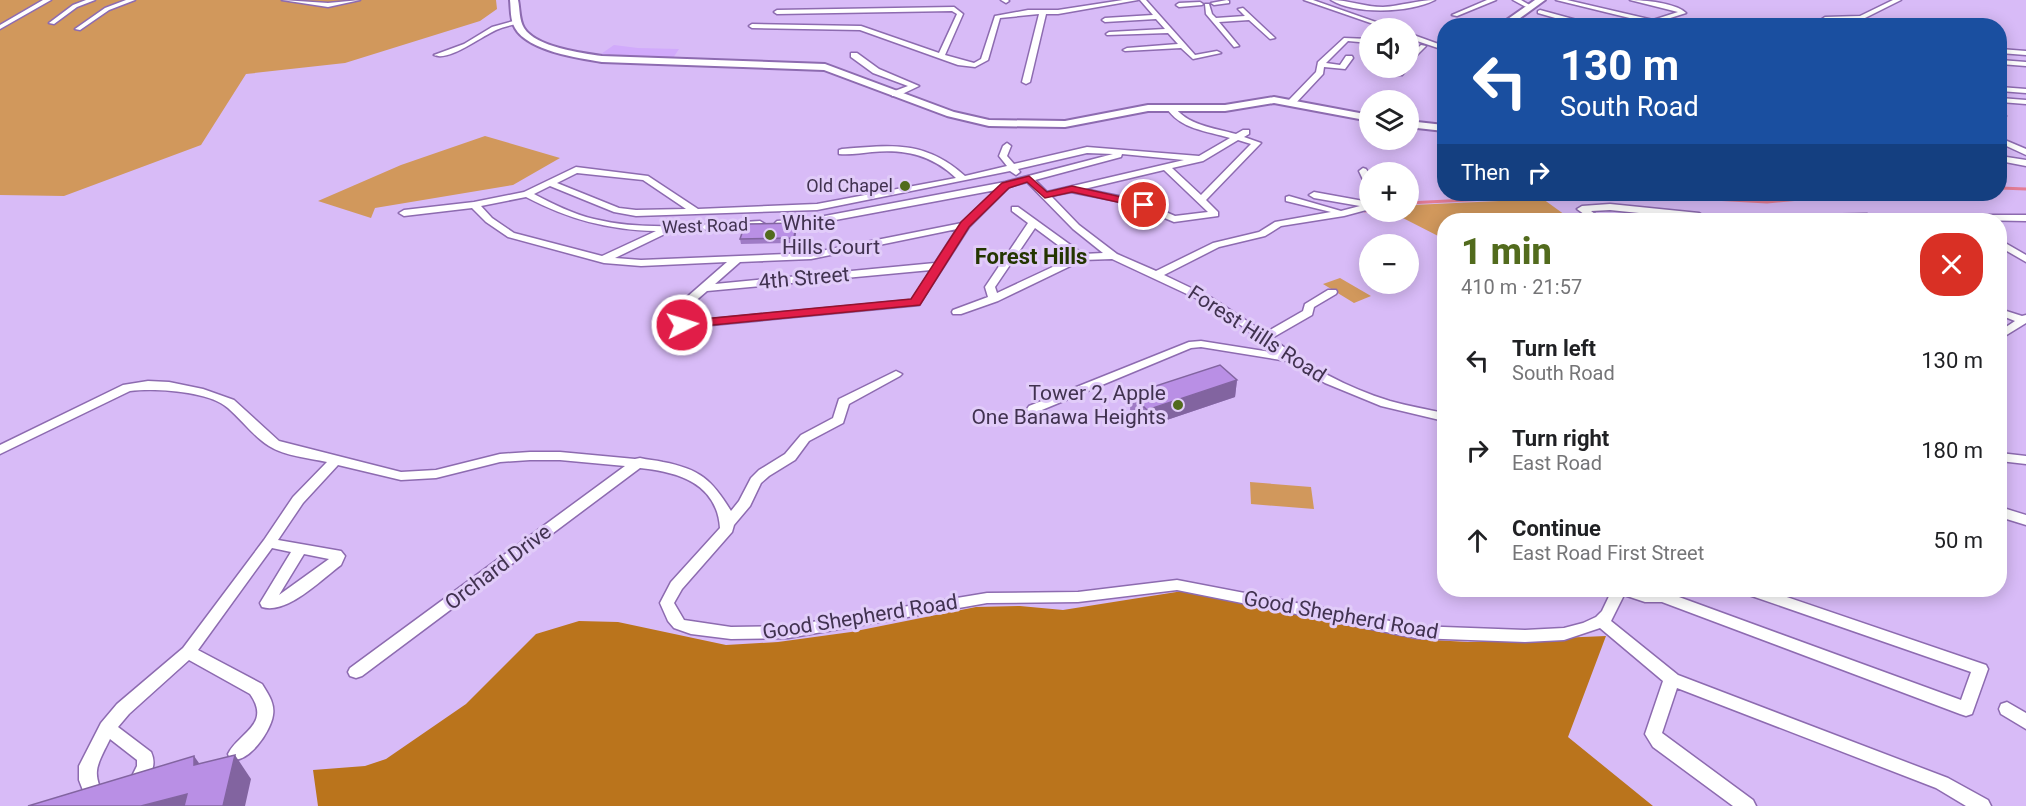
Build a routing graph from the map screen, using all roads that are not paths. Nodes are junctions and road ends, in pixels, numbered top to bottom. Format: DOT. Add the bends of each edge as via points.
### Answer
graph roads {
  1 [pos="48,0"];
  2 [pos="92,0"];
  3 [pos="132,0"];
  4 [pos="285,0"];
  5 [pos="357,0"];
  6 [pos="514,0"];
  7 [pos="1135,0"];
  8 [pos="1143,0"];
  9 [pos="1307,0"];
  10 [pos="1334,0"];
  11 [pos="1432,0"];
  12 [pos="1493,0"];
  13 [pos="1516,0"];
  14 [pos="1541,0"];
  15 [pos="1558,0"];
  16 [pos="1633,0"];
  17 [pos="1898,0"];
  18 [pos="1206,2"];
  19 [pos="1227,2"];
  20 [pos="1179,5"];
  21 [pos="1093,7"];
  22 [pos="1530,7"];
  23 [pos="1241,9"];
  24 [pos="777,12"];
  25 [pos="1043,12"];
  26 [pos="1540,12"];
  27 [pos="1455,15"];
  28 [pos="1157,17"];
  29 [pos="1251,18"];
  30 [pos="1360,18"];
  31 [pos="1514,18"];
  32 [pos="1563,18"];
  33 [pos="1636,18"];
  34 [pos="1666,18"];
  35 [pos="1861,18"];
  36 [pos="1106,20"];
  37 [pos="1213,20"];
  38 [pos="517,22"];
  39 [pos="52,23"];
  40 [pos="752,26"];
  41 [pos="0,27"];
  42 [pos="78,29"];
  43 [pos="1168,31"];
  44 [pos="1109,34"];
  45 [pos="1272,38"];
  46 [pos="1419,39"];
  47 [pos="1359,40"];
  48 [pos="1419,45"];
  49 [pos="1437,45"];
  50 [pos="1182,46"];
  51 [pos="1236,46"];
  52 [pos="1423,46"];
  53 [pos="1437,47"];
  54 [pos="1127,50"];
  55 [pos="1419,50"];
  56 [pos="2007,52"];
  57 [pos="1217,53"];
  58 [pos="2026,53"];
  59 [pos="438,55"];
  60 [pos="854,55"];
  61 [pos="941,56"];
  62 [pos="1349,58"];
  63 [pos="2007,63"];
  64 [pos="1321,64"];
  65 [pos="2026,64"];
  66 [pos="1026,82"];
  67 [pos="2007,89"];
  68 [pos="2026,91"];
  69 [pos="895,94"];
  70 [pos="2007,101"];
  71 [pos="2024,102"];
  72 [pos="1291,103"];
  73 [pos="1170,107"];
  74 [pos="1359,116"];
  75 [pos="1419,125"];
  76 [pos="1437,127"];
  77 [pos="1246,132"];
  78 [pos="1236,138"];
  79 [pos="2007,145"];
  80 [pos="1007,146"];
  81 [pos="842,152"];
  82 [pos="1130,152"];
  83 [pos="2026,152"];
  84 [pos="1200,159"];
  85 [pos="2007,160"];
  86 [pos="2026,164"];
  87 [pos="1012,167"];
  88 [pos="1167,168"];
  89 [pos="963,179"];
  90 [pos="1026,180"];
  91 [pos="550,183"];
  92 [pos="1006,185"];
  93 [pos="1322,186"];
  94 [pos="916,188"];
  95 [pos="1072,189"];
  96 [pos="527,194"];
  97 [pos="1045,195"];
  98 [pos="1289,199"];
  99 [pos="928,200"];
  100 [pos="1201,200"];
  101 [pos="1359,203"];
  102 [pos="474,206"];
  103 [pos="1359,208"];
  104 [pos="1015,209"];
  105 [pos="696,212"];
  106 [pos="404,213"];
  107 [pos="1344,213"];
  108 [pos="1588,213"];
  109 [pos="1670,213"];
  110 [pos="2007,218"];
  111 [pos="2026,218"];
  112 [pos="1034,222"];
  113 [pos="965,225"];
  114 [pos="672,227"];
  115 [pos="2007,247"];
  116 [pos="1113,256"];
  117 [pos="1081,257"];
  118 [pos="2026,259"];
  119 [pos="604,260"];
  120 [pos="736,260"];
  121 [pos="940,266"];
  122 [pos="1156,275"];
  123 [pos="704,288"];
  124 [pos="1332,292"];
  125 [pos="994,299"];
  126 [pos="957,312"];
  127 [pos="2007,314"];
  128 [pos="2024,319"];
  129 [pos="2007,331"];
  130 [pos="1264,338"];
  131 [pos="1290,358"];
  132 [pos="896,374"];
  133 [pos="1033,409"];
  134 [pos="1437,415"];
  135 [pos="0,450"];
  136 [pos="2007,459"];
  137 [pos="2026,460"];
  138 [pos="334,462"];
  139 [pos="640,462"];
  140 [pos="2007,514"];
  141 [pos="2026,520"];
  142 [pos="728,523"];
  143 [pos="270,543"];
  144 [pos="300,549"];
  145 [pos="1616,597"];
  146 [pos="1669,597"];
  147 [pos="1771,597"];
  148 [pos="1601,621"];
  149 [pos="188,652"];
  150 [pos="356,672"];
  151 [pos="1672,679"];
  152 [pos="2007,709"];
  153 [pos="2026,722"];
  154 [pos="107,728"];
  155 [pos="236,754"];
  156 [pos="139,780"];
  157 [pos="98,806"];
  158 [pos="1747,806"];
  159 [pos="1982,806"];
  1 -- 41 [label="street"];
  2 -- 39 [label="street" via="75,6"];
  3 -- 42 [label="street" via="107,9"];
  4 -- 5 [label="street" via="328,5"];
  6 -- 38 [label="street"];
  7 -- 21 [label="street"];
  8 -- 28 [label="street"];
  9 -- 30 [label="street"];
  10 -- 11 [label="street" via="1375,10"];
  12 -- 27 [label="street"];
  13 -- 22 [label="street"];
  14 -- 22 [label="street"];
  15 -- 33 [label="street"];
  16 -- 34 [label="street" via="1683,13"];
  17 -- 35 [label="street"];
  18 -- 19 [label="street"];
  18 -- 20 [label="street"];
  18 -- 37 [label="street"];
  21 -- 25 [label="street"];
  22 -- 31 [label="street"];
  23 -- 29 [label="street"];
  24 -- 61 [label="street" via="954,9 960,14"];
  25 -- 61 [label="street" via="997,17 984,60 979,64"];
  25 -- 66 [label="street"];
  26 -- 32 [label="street"];
  28 -- 36 [label="street"];
  28 -- 43 [label="street"];
  29 -- 37 [label="street"];
  29 -- 45 [label="street"];
  37 -- 51 [label="street"];
  38 -- 59 [label="street" via="494,28 466,45"];
  38 -- 69 [label="street" via="524,34 582,56 817,66"];
  40 -- 61 [label="street" via="861,28"];
  43 -- 44 [label="street"];
  43 -- 50 [label="street"];
  46 -- 49 [label="street"];
  47 -- 64 [label="street" via="1346,39"];
  48 -- 52 [label="street"];
  50 -- 54 [label="street"];
  50 -- 57 [label="street" via="1193,57"];
  52 -- 53 [label="street"];
  52 -- 55 [label="street"];
  56 -- 58 [label="street"];
  60 -- 69 [label="street" via="876,71 915,86"];
  62 -- 64 [label="street" via="1342,67"];
  63 -- 65 [label="street"];
  64 -- 72 [label="street" via="1320,72"];
  67 -- 68 [label="street"];
  69 -- 73 [label="street" via="972,119 1012,124 1065,124"];
  70 -- 71 [label="street"];
  72 -- 73 [label="street" via="1274,100 1225,108"];
  72 -- 74 [label="street"];
  73 -- 78 [label="street" via="1185,122"];
  75 -- 76 [label="street"];
  77 -- 78 [label="street"];
  78 -- 84 [label="street"];
  78 -- 100 [label="street" via="1257,143"];
  79 -- 83 [label="street"];
  80 -- 87 [label="street" via="1003,156"];
  81 -- 89 [label="street" via="916,149 942,160"];
  82 -- 84 [label="street"];
  82 -- 87 [label="street" via="1087,150"];
  82 -- 90 [label="street, West Road"];
  84 -- 88 [label="street"];
  85 -- 86 [label="street"];
  87 -- 89 [label="street"];
  87 -- 90 [label="street, Forest Hills Road"];
  88 -- 95 [label="street"];
  88 -- 100 [label="street"];
  89 -- 94 [label="street"];
  90 -- 92 [label="street, West Road"];
  90 -- 97 [label="street, Forest Hills Road"];
  91 -- 96 [label="street"];
  91 -- 105 [label="street" via="617,210"];
  91 -- 105 [label="street" via="576,170 645,178"];
  92 -- 99 [label="street, West Road"];
  92 -- 113 [label="street"];
  93 -- 101 [label="street" via="1314,195"];
  94 -- 99 [label="street"];
  94 -- 105 [label="street" via="817,207"];
  95 -- 97 [label="street"];
  95 -- 100 [label="street" via="1135,202 1174,219 1215,214"];
  96 -- 102 [label="street"];
  96 -- 114 [label="street, West Road" via="592,222"];
  97 -- 116 [label="street, Forest Hills Road" via="1076,227"];
  98 -- 107 [label="street"];
  99 -- 114 [label="street, West Road" via="804,223"];
  102 -- 106 [label="street"];
  102 -- 119 [label="street" via="511,235"];
  103 -- 107 [label="street"];
  104 -- 112 [label="street"];
  107 -- 122 [label="street" via="1288,222 1262,234 1216,245"];
  108 -- 109 [label="street" via="1582,209 1610,207"];
  110 -- 111 [label="street"];
  112 -- 117 [label="street"];
  112 -- 125 [label="street" via="990,287"];
  113 -- 120 [label="street" via="811,255"];
  113 -- 121 [label="street"];
  114 -- 119 [label="street"];
  115 -- 118 [label="street"];
  116 -- 117 [label="street"];
  116 -- 122 [label="street, Forest Hills Road"];
  117 -- 125 [label="street"];
  119 -- 120 [label="street"];
  120 -- 123 [label="street"];
  121 -- 123 [label="street, 4th Street"];
  121 -- 123 [label="street" via="915,303 658,327"];
  122 -- 130 [label="street, Forest Hills Road" via="1208,300"];
  124 -- 130 [label="street" via="1309,306 1303,317"];
  125 -- 126 [label="street"];
  127 -- 128 [label="street"];
  128 -- 129 [label="street"];
  130 -- 131 [label="street, Forest Hills Road"];
  131 -- 133 [label="street" via="1189,345"];
  131 -- 134 [label="street, Forest Hills Road" via="1358,393"];
  132 -- 142 [label="street, Good Shepherd Road" via="843,402 839,420 805,438 790,457 764,473"];
  135 -- 138 [label="street" via="135,386 169,386 230,403 275,444"];
  136 -- 137 [label="street"];
  138 -- 139 [label="street" via="401,476 436,474 530,456"];
  138 -- 143 [label="street" via="304,492"];
  139 -- 142 [label="street" via="682,471 700,480 721,503"];
  139 -- 150 [label="street, Orchard Drive"];
  140 -- 141 [label="street"];
  142 -- 148 [label="street, Good Shepherd Road" via="669,595 668,611 679,624 731,633 788,632 987,598 1078,597 1177,585 1416,632 1564,634"];
  143 -- 144 [label="street"];
  143 -- 149 [label="street"];
  144 -- 144 [label="street" via="338,556 282,601 267,603"];
  145 -- 148 [label="street"];
  146 -- 147 [label="street" via="1966,709 1980,669"];
  148 -- 151 [label="street"];
  149 -- 154 [label="street"];
  149 -- 155 [label="street" via="256,689 263,697 266,705 262,725"];
  151 -- 158 [label="street" via="1653,734"];
  151 -- 159 [label="street" via="1942,783"];
  152 -- 153 [label="street"];
  154 -- 156 [label="street" via="145,757 146,766"];
  154 -- 157 [label="street" via="88,765 88,780"];
}
